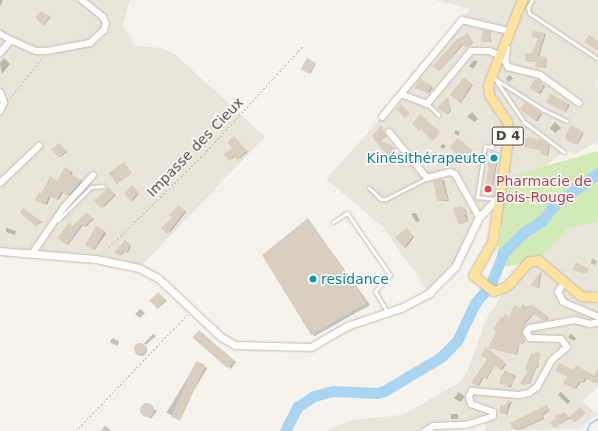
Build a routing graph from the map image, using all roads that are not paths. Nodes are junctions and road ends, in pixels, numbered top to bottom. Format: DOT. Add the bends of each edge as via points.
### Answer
graph roads {
  1 [pos="82,0"];
  2 [pos="522,0"];
  3 [pos="532,0"];
  4 [pos="509,31"];
  5 [pos="0,34"];
  6 [pos="11,40"];
  7 [pos="504,44"];
  8 [pos="0,53"];
  9 [pos="498,55"];
  10 [pos="598,59"];
  11 [pos="492,78"];
  12 [pos="0,92"];
  13 [pos="402,94"];
  14 [pos="579,103"];
  15 [pos="427,104"];
  16 [pos="0,111"];
  17 [pos="439,115"];
  18 [pos="382,117"];
  19 [pos="568,121"];
  20 [pos="389,132"];
  21 [pos="493,143"];
  22 [pos="40,146"];
  23 [pos="564,152"];
  24 [pos="93,175"];
  25 [pos="427,178"];
  26 [pos="0,183"];
  27 [pos="103,186"];
  28 [pos="369,188"];
  29 [pos="497,199"];
  30 [pos="479,217"];
  31 [pos="55,222"];
  32 [pos="333,222"];
  33 [pos="0,251"];
  34 [pos="32,254"];
  35 [pos="564,283"];
  36 [pos="598,298"];
  37 [pos="388,313"];
  38 [pos="598,317"];
  39 [pos="598,322"];
  40 [pos="425,431"];
  1 -- 6 [label="street" via="103,17 106,23 104,30 85,46 36,51"];
  2 -- 4 [label="main road, D 4"];
  3 -- 10 [label="lane" via="528,7 529,13"];
  4 -- 7 [label="main road, D 4"];
  4 -- 13 [label="street" via="462,20"];
  5 -- 6 [label="street"];
  6 -- 8 [label="street"];
  7 -- 9 [label="main road, D 4"];
  7 -- 14 [label="street" via="507,49 505,61 508,67 540,75"];
  9 -- 11 [label="main road, D 4"];
  9 -- 15 [label="street" via="488,51 471,52"];
  11 -- 19 [label="lane" via="544,110"];
  11 -- 23 [label="lane" via="524,122"];
  11 -- 29 [label="main road, D 4" via="487,89 509,127"];
  12 -- 16 [label="street" via="4,102"];
  13 -- 15 [label="street"];
  13 -- 18 [label="street"];
  15 -- 17 [label="lane"];
  20 -- 25 [label="street"];
  21 -- 29 [label="lane" via="492,147 485,146 477,197"];
  22 -- 26 [label="street"];
  24 -- 31 [label="street" via="64,207"];
  25 -- 28 [label="lane" via="386,199 381,199"];
  25 -- 30 [label="street" via="450,172 455,174"];
  27 -- 31 [label="lane" via="91,187"];
  29 -- 30 [label="street"];
  29 -- 35 [label="main road, D 4" via="492,242 473,270 475,278 493,291 508,285 528,262 538,260"];
  30 -- 37 [label="street" via="466,249 444,281 416,301"];
  31 -- 34 [label="street" via="36,245"];
  32 -- 37 [label="lane" via="347,213 390,275 376,291"];
  33 -- 34 [label="street"];
  34 -- 37 [label="street" via="96,259 139,268 158,278 221,337 235,345 311,347 348,326"];
  35 -- 36 [label="main road, D 4" via="581,296"];
  35 -- 38 [label="street" via="558,292 563,302"];
  39 -- 40 [label="street" via="590,324 575,320 530,328 526,332 530,338 561,340 567,347 552,360 537,387 529,393 519,394 472,391 469,396 471,404 493,412 494,416 466,425 433,426"];
}
